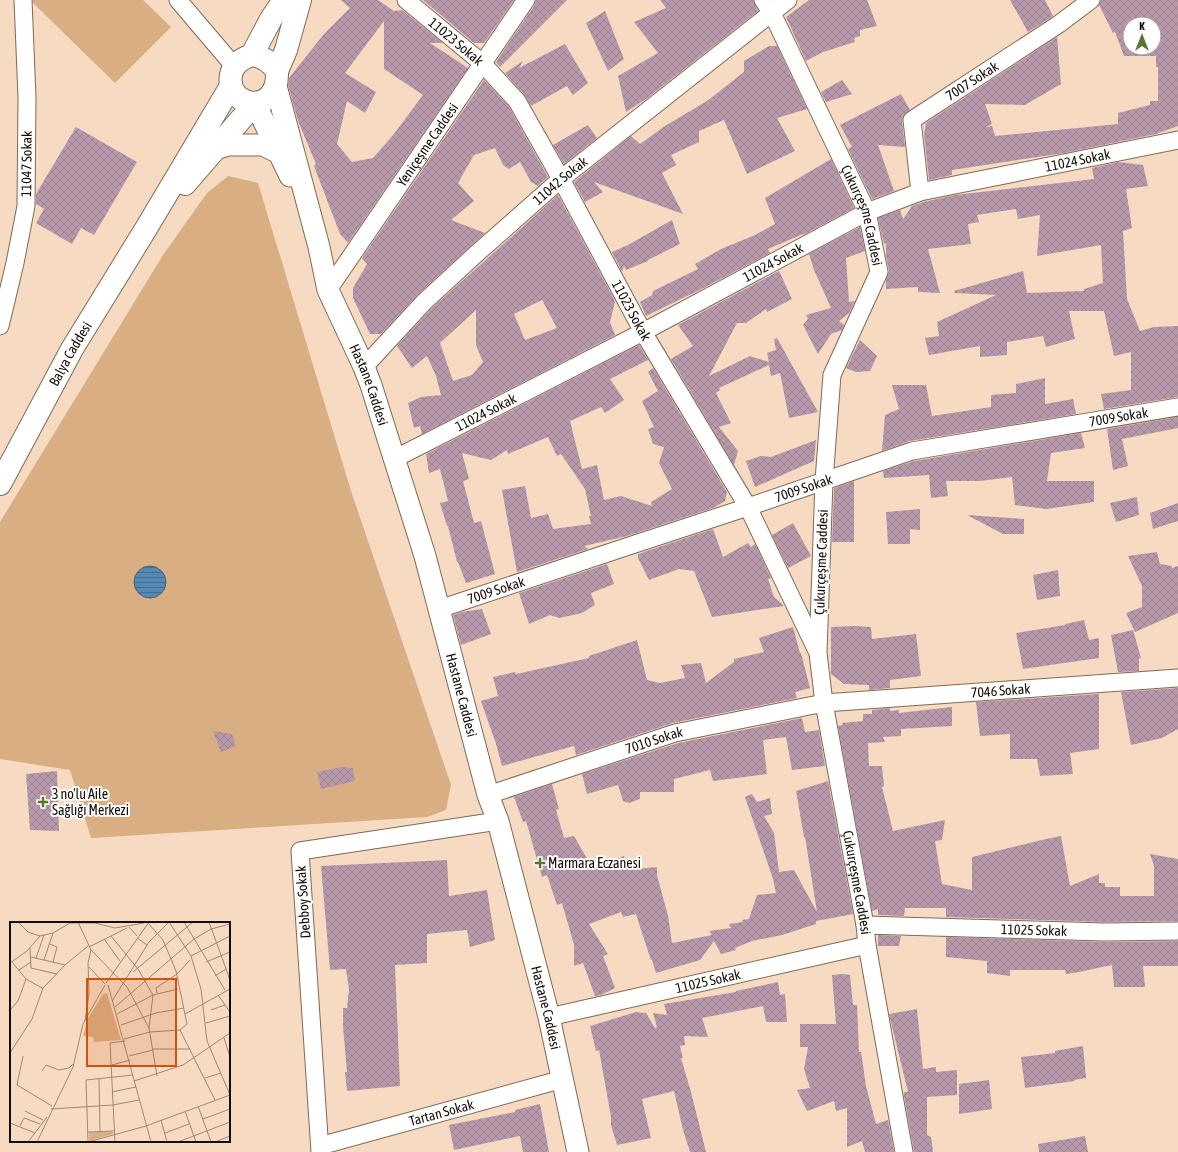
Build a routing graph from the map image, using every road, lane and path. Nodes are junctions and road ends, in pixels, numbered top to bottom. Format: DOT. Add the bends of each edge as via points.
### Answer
graph roads {
  1 [pos="23,0"];
  2 [pos="178,0"];
  3 [pos="284,0"];
  4 [pos="300,0"];
  5 [pos="406,0"];
  6 [pos="526,0"];
  7 [pos="788,0"];
  8 [pos="1091,0"];
  9 [pos="768,6"];
  10 [pos="482,63"];
  11 [pos="239,69"];
  12 [pos="277,78"];
  13 [pos="255,103"];
  14 [pos="1178,140"];
  15 [pos="215,149"];
  16 [pos="279,153"];
  17 [pos="561,179"];
  18 [pos="920,192"];
  19 [pos="867,212"];
  20 [pos="147,227"];
  21 [pos="319,246"];
  22 [pos="328,290"];
  23 [pos="0,326"];
  24 [pos="643,332"];
  25 [pos="364,366"];
  26 [pos="1178,407"];
  27 [pos="394,459"];
  28 [pos="824,481"];
  29 [pos="0,484"];
  30 [pos="748,507"];
  31 [pos="439,610"];
  32 [pos="818,652"];
  33 [pos="1178,678"];
  34 [pos="824,703"];
  35 [pos="488,795"];
  36 [pos="498,821"];
  37 [pos="865,925"];
  38 [pos="1178,931"];
  39 [pos="867,945"];
  40 [pos="549,1017"];
  41 [pos="563,1079"];
  42 [pos="320,1149"];
  43 [pos="578,1152"];
  44 [pos="904,1152"];
  1 -- 23 [label="street, 11047 Sokak" via="27,97 26,206"];
  2 -- 11 [label="street"];
  3 -- 11 [label="main road, Balya Caddesi"];
  4 -- 12 [label="main road, Balya Caddesi"];
  5 -- 10 [label="street, 11023 Sokak"];
  6 -- 10 [label="street, Yeniçeşme Caddesi"];
  7 -- 9 [label="street, 11042 Sokak"];
  8 -- 18 [label="street, 7007 Sokak" via="1059,24 912,120"];
  9 -- 17 [label="street, 11042 Sokak"];
  9 -- 19 [label="street, Çukurçeşme Caddesi"];
  10 -- 17 [label="street, 11023 Sokak" via="517,101"];
  10 -- 22 [label="street, Yeniçeşme Caddesi"];
  11 -- 12 [label="main road" via="259,56 266,60"];
  11 -- 13 [label="main road" via="234,93 240,99"];
  11 -- 20 [label="main road, Balya Caddesi"];
  12 -- 13 [label="main road, Balya Caddesi" via="269,98"];
  12 -- 21 [label="street, Hastane Caddesi"];
  13 -- 15 [label="main road, Balya Caddesi"];
  13 -- 16 [label="street, Hastane Caddesi"];
  14 -- 18 [label="street, 11024 Sokak"];
  15 -- 16 [label="street" via="228,145 263,145"];
  15 -- 20 [label="main road, Balya Caddesi"];
  16 -- 21 [label="street, Hastane Caddesi"];
  17 -- 24 [label="street, 11023 Sokak"];
  17 -- 25 [label="street, 11042 Sokak" via="424,302"];
  18 -- 19 [label="street, 11024 Sokak"];
  19 -- 24 [label="street, 11024 Sokak"];
  19 -- 28 [label="street, Çukurçeşme Caddesi" via="879,272 832,375"];
  20 -- 29 [label="main road, Balya Caddesi" via="72,349"];
  21 -- 22 [label="street, Hastane Caddesi"];
  22 -- 25 [label="street, Hastane Caddesi"];
  24 -- 27 [label="street, 11024 Sokak"];
  24 -- 30 [label="street, 11023 Sokak"];
  25 -- 27 [label="street, Hastane Caddesi"];
  26 -- 28 [label="street, 7009 Sokak" via="912,451"];
  27 -- 31 [label="street, Hastane Caddesi" via="425,556"];
  28 -- 30 [label="street, 7009 Sokak"];
  28 -- 32 [label="street, Çukurçeşme Caddesi"];
  30 -- 31 [label="street, 7009 Sokak"];
  30 -- 32 [label="street, 11023 Sokak"];
  31 -- 35 [label="street, Hastane Caddesi"];
  32 -- 34 [label="street, Çukurçeşme Caddesi"];
  33 -- 34 [label="street, 7046 Sokak"];
  34 -- 35 [label="street, 7010 Sokak" via="675,733"];
  34 -- 37 [label="street, Çukurçeşme Caddesi"];
  35 -- 36 [label="street, Hastane Caddesi"];
  36 -- 40 [label="street, Hastane Caddesi"];
  36 -- 42 [label="street, Debboy Sokak" via="300,852"];
  37 -- 38 [label="street, 11025 Sokak" via="1105,932"];
  37 -- 39 [label="street, Çukurçeşme Caddesi"];
  39 -- 40 [label="street, 11025 Sokak"];
  39 -- 44 [label="street, Çukurçeşme Caddesi"];
  40 -- 41 [label="street, Hastane Caddesi"];
  41 -- 42 [label="street, Tartan Sokak"];
  41 -- 43 [label="street, Hastane Caddesi"];
}
